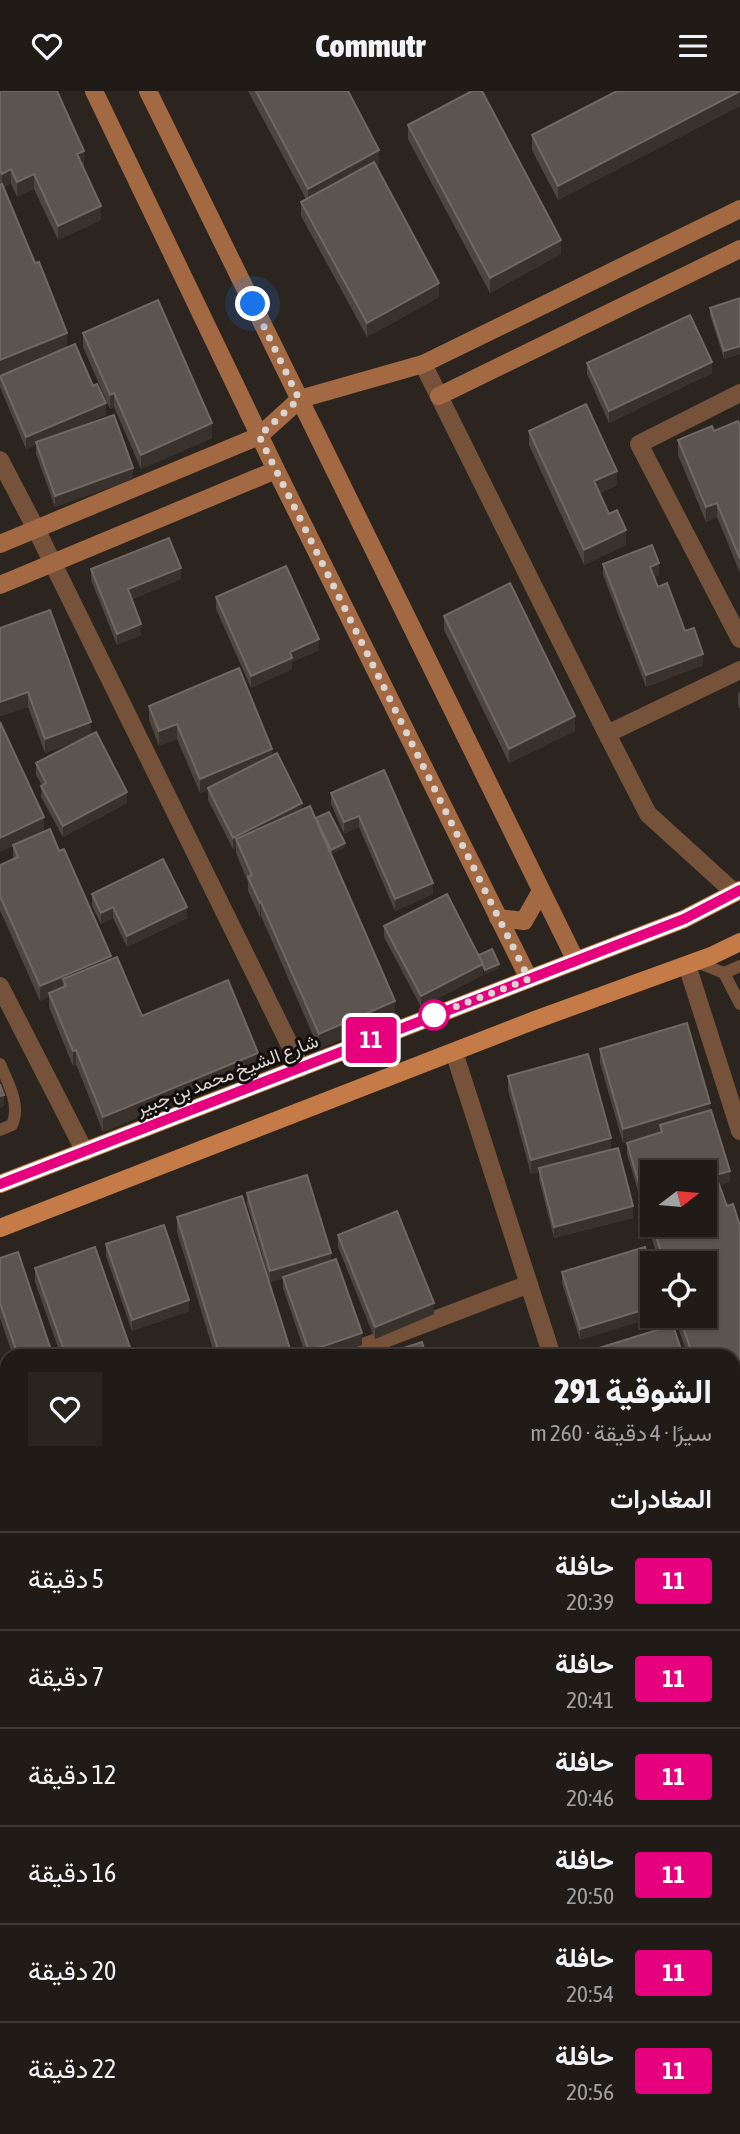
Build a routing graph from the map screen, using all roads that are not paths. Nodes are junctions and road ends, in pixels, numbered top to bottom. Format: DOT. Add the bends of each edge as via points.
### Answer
graph roads {
  1 [pos="93,91"];
  2 [pos="148,91"];
  3 [pos="740,209"];
  4 [pos="740,249"];
  5 [pos="423,364"];
  6 [pos="740,393"];
  7 [pos="439,396"];
  8 [pos="299,399"];
  9 [pos="259,436"];
  10 [pos="0,460"];
  11 [pos="276,470"];
  12 [pos="36,529"];
  13 [pos="0,544"];
  14 [pos="53,563"];
  15 [pos="0,585"];
  16 [pos="740,639"];
  17 [pos="740,670"];
  18 [pos="607,734"];
  19 [pos="541,891"];
  20 [pos="737,892"];
  21 [pos="498,918"];
  22 [pos="740,942"];
  23 [pos="576,961"];
  24 [pos="692,963"];
  25 [pos="740,966"];
  26 [pos="724,973"];
  27 [pos="529,979"];
  28 [pos="0,986"];
  29 [pos="740,1004"];
  30 [pos="454,1052"];
  31 [pos="1,1067"];
  32 [pos="301,1068"];
  33 [pos="0,1130"];
  34 [pos="740,1131"];
  35 [pos="85,1152"];
  36 [pos="0,1184"];
  37 [pos="0,1228"];
  38 [pos="529,1284"];
  39 [pos="358,1349"];
  40 [pos="550,1349"];
  1 -- 9 [label="main road"];
  2 -- 8 [label="main road"];
  3 -- 5 [label="main road"];
  4 -- 7 [label="main road"];
  5 -- 7 [label="street"];
  5 -- 8 [label="main road"];
  6 -- 16 [label="street" via="639,444"];
  7 -- 18 [label="street"];
  8 -- 9 [label="main road"];
  8 -- 19 [label="main road"];
  9 -- 11 [label="main road"];
  9 -- 12 [label="main road"];
  10 -- 12 [label="street"];
  11 -- 14 [label="main road"];
  11 -- 21 [label="main road"];
  12 -- 13 [label="main road"];
  12 -- 14 [label="street"];
  14 -- 15 [label="main road"];
  14 -- 32 [label="street"];
  17 -- 18 [label="street"];
  18 -- 20 [label="street" via="648,814"];
  19 -- 21 [label="main road" via="524,921"];
  19 -- 23 [label="main road"];
  20 -- 23 [label="main road, شارع الشيخ محمد بن جبير" via="684,919"];
  21 -- 27 [label="main road"];
  22 -- 24 [label="main road"];
  23 -- 27 [label="main road, شارع الشيخ محمد بن جبير"];
  24 -- 26 [label="lane"];
  24 -- 30 [label="main road"];
  24 -- 34 [label="street"];
  25 -- 26 [label="lane"];
  26 -- 29 [label="lane"];
  27 -- 32 [label="main road, شارع الشيخ محمد بن جبير"];
  28 -- 35 [label="street"];
  30 -- 37 [label="main road"];
  30 -- 38 [label="street"];
  31 -- 33 [label="lane" via="16,1118"];
  32 -- 35 [label="main road, شارع الشيخ محمد بن جبير"];
  35 -- 36 [label="main road, شارع الشيخ محمد بن جبير"];
  38 -- 39 [label="street"];
  38 -- 40 [label="street"];
}
